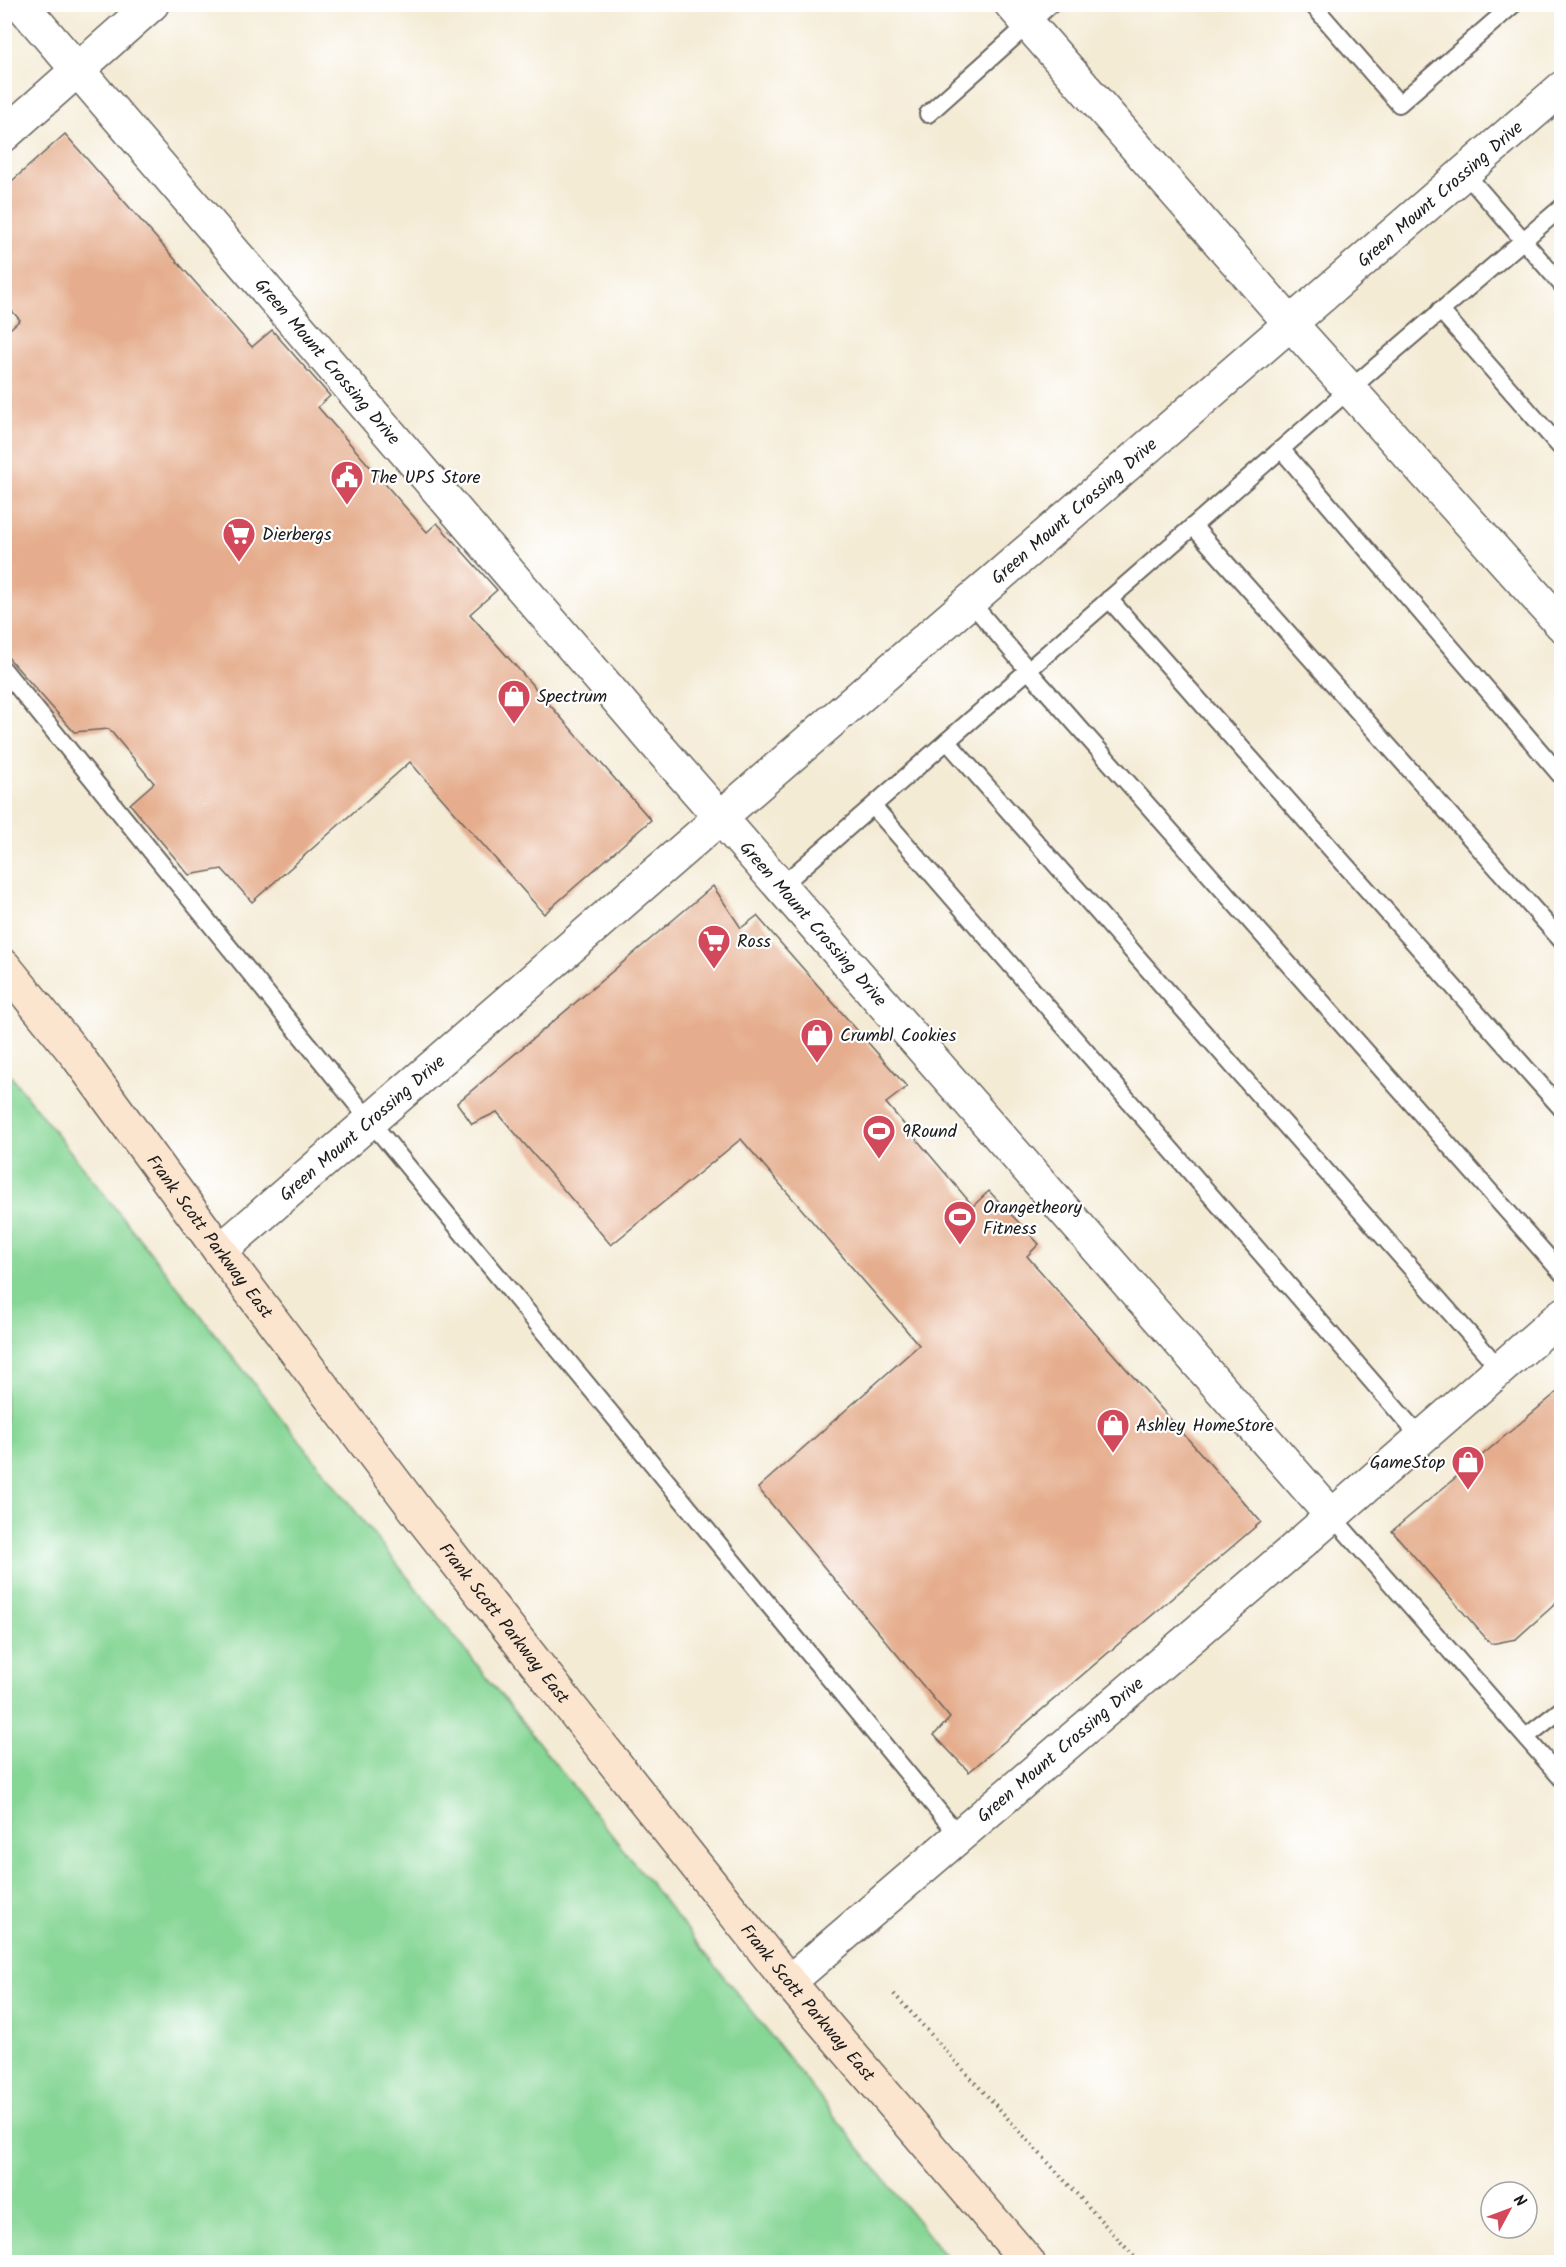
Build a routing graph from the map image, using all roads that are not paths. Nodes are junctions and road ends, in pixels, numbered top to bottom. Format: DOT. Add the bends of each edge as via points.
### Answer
graph roads {
  1 [pos="21,4"];
  2 [pos="152,4"];
  3 [pos="1312,4"];
  4 [pos="1514,4"];
  5 [pos="1030,11"];
  6 [pos="76,70"];
  7 [pos="1562,88"];
  8 [pos="928,114"];
  9 [pos="4,135"];
  10 [pos="1464,172"];
  11 [pos="1562,207"];
  12 [pos="1522,240"];
  13 [pos="1562,285"];
  14 [pos="1440,310"];
  15 [pos="1290,322"];
  16 [pos="1350,389"];
  17 [pos="1281,449"];
  18 [pos="1562,449"];
  19 [pos="1192,526"];
  20 [pos="1110,599"];
  21 [pos="970,601"];
  22 [pos="1562,625"];
  23 [pos="4,670"];
  24 [pos="1028,670"];
  25 [pos="947,741"];
  26 [pos="1562,777"];
  27 [pos="873,806"];
  28 [pos="721,817"];
  29 [pos="781,886"];
  30 [pos="1562,941"];
  31 [pos="4,966"];
  32 [pos="1562,1108"];
  33 [pos="371,1122"];
  34 [pos="220,1251"];
  35 [pos="1562,1273"];
  36 [pos="1562,1315"];
  37 [pos="1500,1369"];
  38 [pos="1421,1438"];
  39 [pos="1332,1516"];
  40 [pos="1562,1709"];
  41 [pos="1526,1737"];
  42 [pos="1562,1779"];
  43 [pos="960,1836"];
  44 [pos="789,1982"];
  45 [pos="1028,2262"];
  1 -- 6 [label="street, Green Mount Crossing Drive"];
  2 -- 6 [label="street"];
  3 -- 4 [label="lane" via="1399,104"];
  5 -- 8 [label="lane"];
  5 -- 15 [label="street"];
  6 -- 9 [label="street"];
  6 -- 28 [label="street, Green Mount Crossing Drive"];
  7 -- 10 [label="street, Green Mount Crossing Drive"];
  10 -- 12 [label="lane"];
  10 -- 15 [label="street, Green Mount Crossing Drive"];
  11 -- 12 [label="lane"];
  12 -- 13 [label="lane"];
  12 -- 14 [label="lane"];
  14 -- 16 [label="lane"];
  14 -- 18 [label="lane"];
  15 -- 16 [label="street"];
  15 -- 21 [label="street, Green Mount Crossing Drive"];
  16 -- 17 [label="lane"];
  16 -- 22 [label="street"];
  17 -- 19 [label="lane"];
  17 -- 26 [label="lane"];
  19 -- 20 [label="lane"];
  19 -- 30 [label="lane"];
  20 -- 24 [label="lane"];
  20 -- 32 [label="lane"];
  21 -- 24 [label="lane"];
  21 -- 28 [label="street, Green Mount Crossing Drive"];
  23 -- 33 [label="lane"];
  24 -- 25 [label="lane"];
  24 -- 35 [label="lane"];
  25 -- 27 [label="lane"];
  25 -- 37 [label="lane"];
  27 -- 29 [label="lane"];
  27 -- 38 [label="lane"];
  28 -- 29 [label="street, Green Mount Crossing Drive"];
  28 -- 33 [label="street, Green Mount Crossing Drive"];
  29 -- 39 [label="street, Green Mount Crossing Drive"];
  31 -- 34 [label="main road, Frank Scott Parkway East" via="78,1057"];
  33 -- 34 [label="street, Green Mount Crossing Drive"];
  33 -- 43 [label="lane"];
  34 -- 44 [label="main road, Frank Scott Parkway East" via="418,1513"];
  36 -- 37 [label="street, Green Mount Crossing Drive"];
  37 -- 38 [label="street, Green Mount Crossing Drive"];
  38 -- 39 [label="street, Green Mount Crossing Drive"];
  39 -- 41 [label="lane"];
  39 -- 43 [label="street, Green Mount Crossing Drive"];
  40 -- 41 [label="lane"];
  41 -- 42 [label="lane"];
  43 -- 44 [label="street, Green Mount Crossing Drive"];
  44 -- 45 [label="main road, Frank Scott Parkway East"];
}
